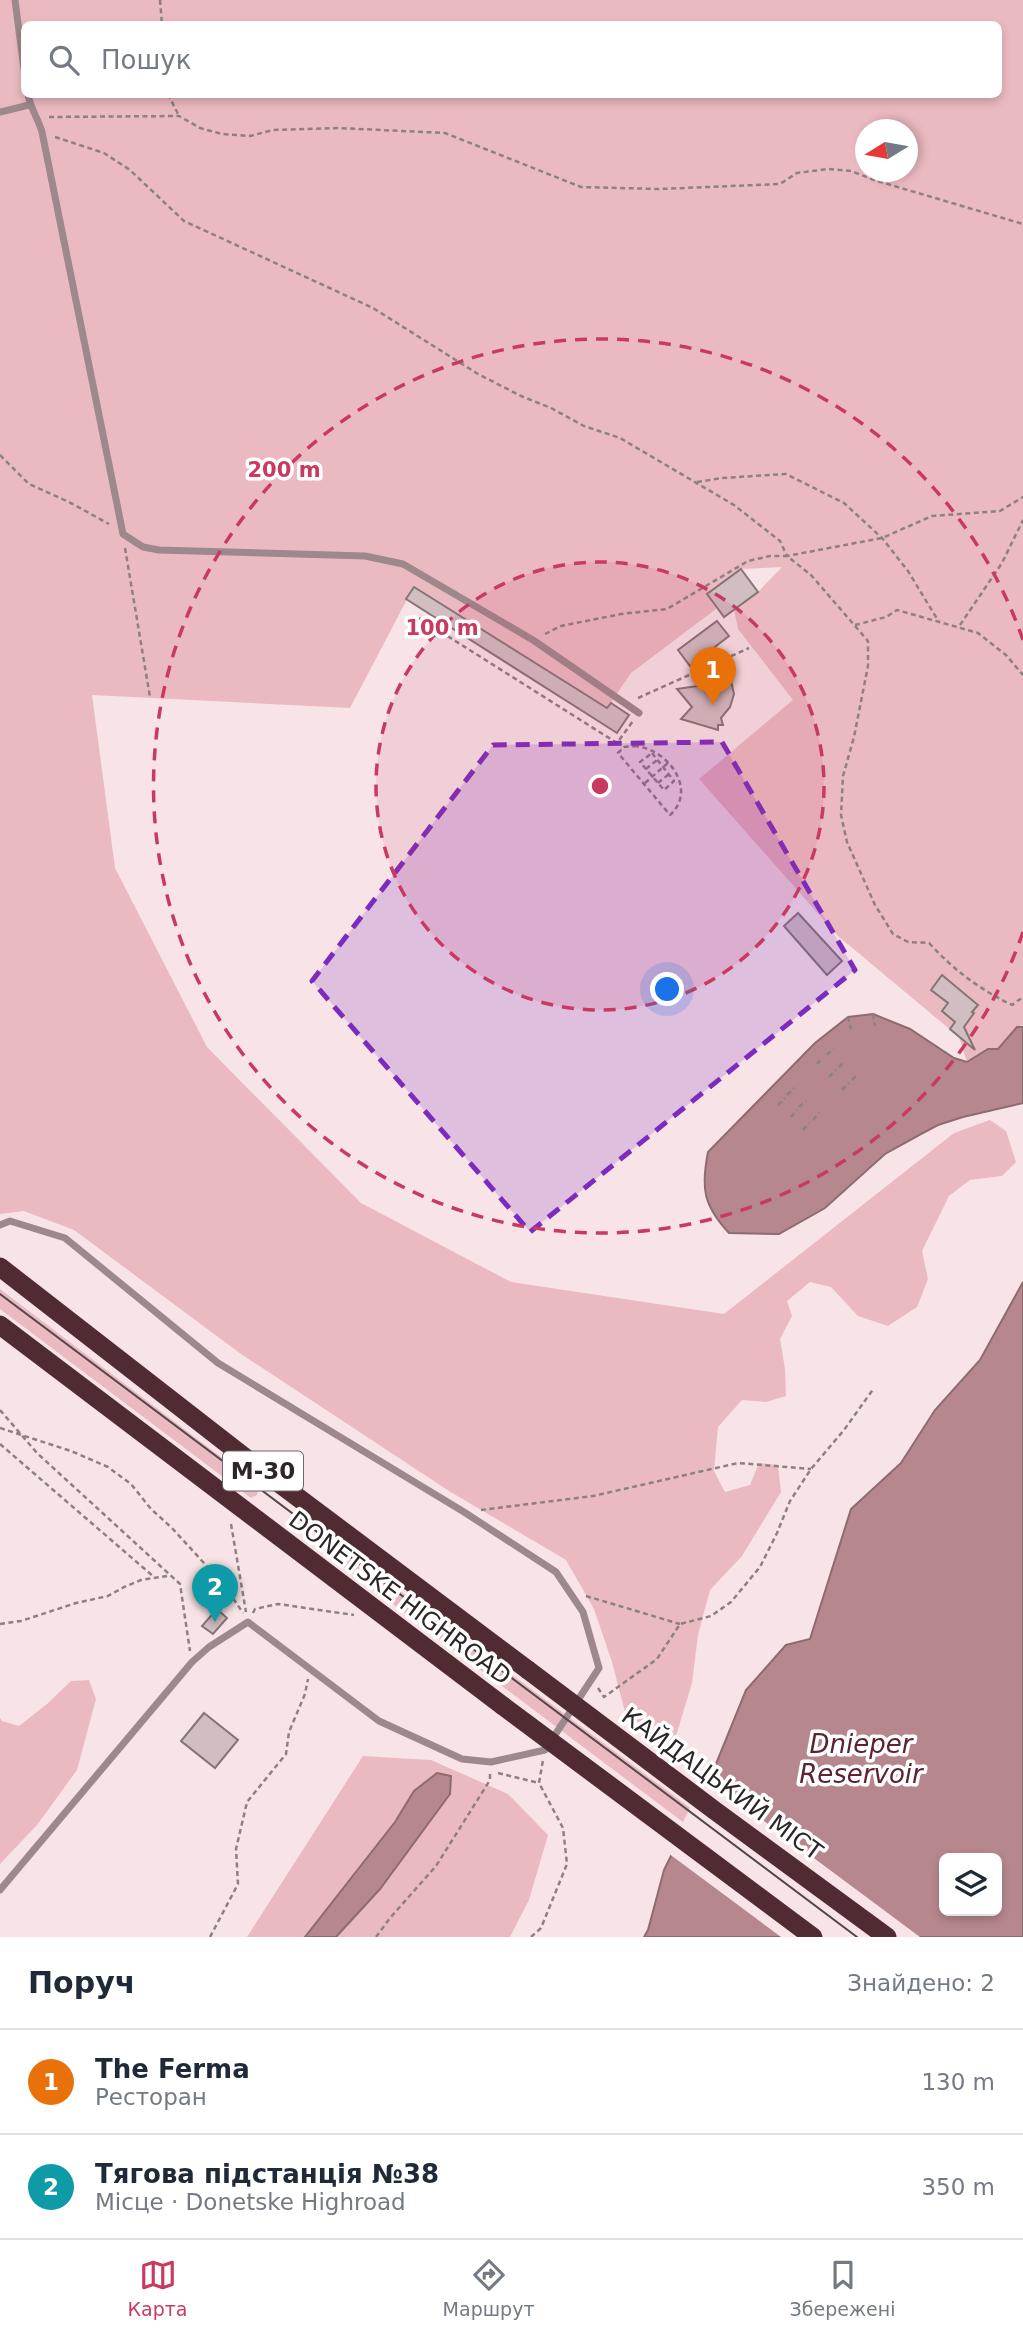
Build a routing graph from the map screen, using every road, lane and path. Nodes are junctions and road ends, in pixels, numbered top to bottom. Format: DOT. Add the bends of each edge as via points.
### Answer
graph roads {
  1 [pos="15,0"];
  2 [pos="160,0"];
  3 [pos="162,21"];
  4 [pos="21,46"];
  5 [pos="28,98"];
  6 [pos="170,98"];
  7 [pos="29,105"];
  8 [pos="0,112"];
  9 [pos="179,116"];
  10 [pos="38,117"];
  11 [pos="42,132"];
  12 [pos="1023,223"];
  13 [pos="0,455"];
  14 [pos="694,483"];
  15 [pos="1023,497"];
  16 [pos="1023,520"];
  17 [pos="123,534"];
  18 [pos="882,538"];
  19 [pos="787,556"];
  20 [pos="419,618"];
  21 [pos="939,622"];
  22 [pos="855,625"];
  23 [pos="960,626"];
  24 [pos="533,640"];
  25 [pos="749,648"];
  26 [pos="1023,675"];
  27 [pos="150,697"];
  28 [pos="625,704"];
  29 [pos="639,712"];
  30 [pos="652,751"];
  31 [pos="657,760"];
  32 [pos="669,762"];
  33 [pos="663,767"];
  34 [pos="646,769"];
  35 [pos="669,774"];
  36 [pos="653,776"];
  37 [pos="676,781"];
  38 [pos="658,783"];
  39 [pos="643,784"];
  40 [pos="1023,997"];
  41 [pos="873,1014"];
  42 [pos="848,1017"];
  43 [pos="875,1026"];
  44 [pos="851,1029"];
  45 [pos="833,1048"];
  46 [pos="845,1060"];
  47 [pos="817,1064"];
  48 [pos="858,1074"];
  49 [pos="829,1077"];
  50 [pos="794,1088"];
  51 [pos="842,1090"];
  52 [pos="806,1101"];
  53 [pos="778,1105"];
  54 [pos="819,1113"];
  55 [pos="791,1117"];
  56 [pos="803,1130"];
  57 [pos="0,1225"];
  58 [pos="0,1267"];
  59 [pos="0,1325"];
  60 [pos="874,1388"];
  61 [pos="0,1410"];
  62 [pos="0,1428"];
  63 [pos="22,1435"];
  64 [pos="0,1444"];
  65 [pos="811,1469"];
  66 [pos="464,1512"];
  67 [pos="231,1524"];
  68 [pos="169,1575"];
  69 [pos="154,1577"];
  70 [pos="569,1591"];
  71 [pos="355,1615"];
  72 [pos="248,1622"];
  73 [pos="0,1624"];
  74 [pos="680,1624"];
  75 [pos="192,1662"];
  76 [pos="310,1669"];
  77 [pos="528,1670"];
  78 [pos="592,1680"];
  79 [pos="545,1750"];
  80 [pos="491,1762"];
  81 [pos="490,1770"];
  82 [pos="539,1783"];
  83 [pos="0,1891"];
  84 [pos="210,1937"];
  85 [pos="376,1937"];
  86 [pos="531,1937"];
  87 [pos="813,1937"];
  88 [pos="887,1937"];
  1 -- 4 [label="lane"];
  2 -- 3 [label="path"];
  5 -- 7 [label="lane"];
  6 -- 9 [label="path"];
  7 -- 8 [label="lane"];
  7 -- 10 [label="lane"];
  9 -- 10 [label="path"];
  9 -- 12 [label="path" via="200,128 250,136 273,130 338,128 445,133 581,187 748,186 780,184 797,173 851,171"];
  10 -- 11 [label="lane"];
  11 -- 14 [label="path" via="104,153 130,170 184,221 373,308 478,374 584,426 620,438"];
  11 -- 17 [label="lane"];
  13 -- 17 [label="path" via="29,484"];
  14 -- 18 [label="path" via="786,474 844,502"];
  14 -- 19 [label="path" via="734,505 780,541"];
  15 -- 18 [label="path" via="1000,511 932,516"];
  16 -- 23 [label="path"];
  17 -- 24 [label="lane" via="143,547 159,550 365,556 403,564"];
  17 -- 27 [label="path"];
  18 -- 19 [label="path"];
  18 -- 21 [label="path"];
  19 -- 22 [label="path" via="811,575"];
  19 -- 24 [label="path" via="748,561 667,609 561,626"];
  20 -- 29 [label="path" via="617,743"];
  21 -- 22 [label="path" via="897,610"];
  21 -- 23 [label="path"];
  22 -- 40 [label="path" via="868,641 869,666 843,776 841,815 851,852 893,934 908,942 929,943 949,965 993,996 1012,1005"];
  23 -- 26 [label="path" via="978,633"];
  24 -- 28 [label="lane"];
  25 -- 28 [label="path"];
  28 -- 29 [label="lane"];
  30 -- 31 [label="path"];
  30 -- 32 [label="path"];
  30 -- 34 [label="path" via="640,762"];
  30 -- 39 [label="path" via="644,746 624,747 618,753"];
  31 -- 33 [label="path"];
  31 -- 34 [label="path"];
  32 -- 33 [label="path"];
  32 -- 37 [label="path"];
  33 -- 35 [label="path"];
  33 -- 36 [label="path"];
  34 -- 36 [label="path"];
  35 -- 37 [label="path"];
  35 -- 38 [label="path"];
  36 -- 38 [label="path"];
  36 -- 39 [label="path"];
  37 -- 38 [label="path" via="664,790"];
  37 -- 39 [label="path" via="678,806 670,815"];
  41 -- 43 [label="path"];
  42 -- 44 [label="path"];
  45 -- 47 [label="path"];
  46 -- 49 [label="path"];
  48 -- 51 [label="path"];
  50 -- 53 [label="path"];
  52 -- 55 [label="path"];
  54 -- 56 [label="path"];
  57 -- 66 [label="lane" via="10,1221 65,1238 218,1363"];
  58 -- 77 [label="highway, DONETSKE HIGHROAD / М-30"];
  59 -- 87 [label="highway, DONETSKE HIGHROAD / М-30, bridge"];
  60 -- 65 [label="path"];
  61 -- 63 [label="path"];
  62 -- 63 [label="path"];
  63 -- 68 [label="path"];
  63 -- 72 [label="path" via="108,1467 131,1484 224,1585"];
  64 -- 69 [label="path"];
  65 -- 66 [label="path" via="738,1463 593,1496"];
  65 -- 74 [label="path" via="790,1501 760,1567 731,1602 711,1616"];
  66 -- 70 [label="lane" via="556,1572"];
  67 -- 72 [label="path"];
  68 -- 69 [label="path"];
  68 -- 75 [label="path" via="180,1584"];
  69 -- 73 [label="path" via="108,1596"];
  70 -- 74 [label="path"];
  70 -- 78 [label="lane" via="583,1612 599,1668"];
  71 -- 72 [label="path" via="278,1604 255,1609"];
  72 -- 75 [label="lane"];
  72 -- 76 [label="lane"];
  74 -- 78 [label="path" via="657,1659 613,1692 604,1697"];
  75 -- 83 [label="lane"];
  76 -- 80 [label="lane" via="379,1721 462,1759"];
  76 -- 84 [label="path" via="286,1754 247,1802 236,1849 238,1884"];
  77 -- 88 [label="highway, КАЙДАЦЬКИЙ МІСТ / М-30, bridge"];
  78 -- 79 [label="lane"];
  79 -- 80 [label="lane"];
  79 -- 82 [label="path"];
  80 -- 81 [label="path"];
  81 -- 82 [label="path"];
  81 -- 85 [label="path" via="490,1780 436,1866"];
  82 -- 86 [label="path" via="563,1828 567,1864 541,1928"];
}
